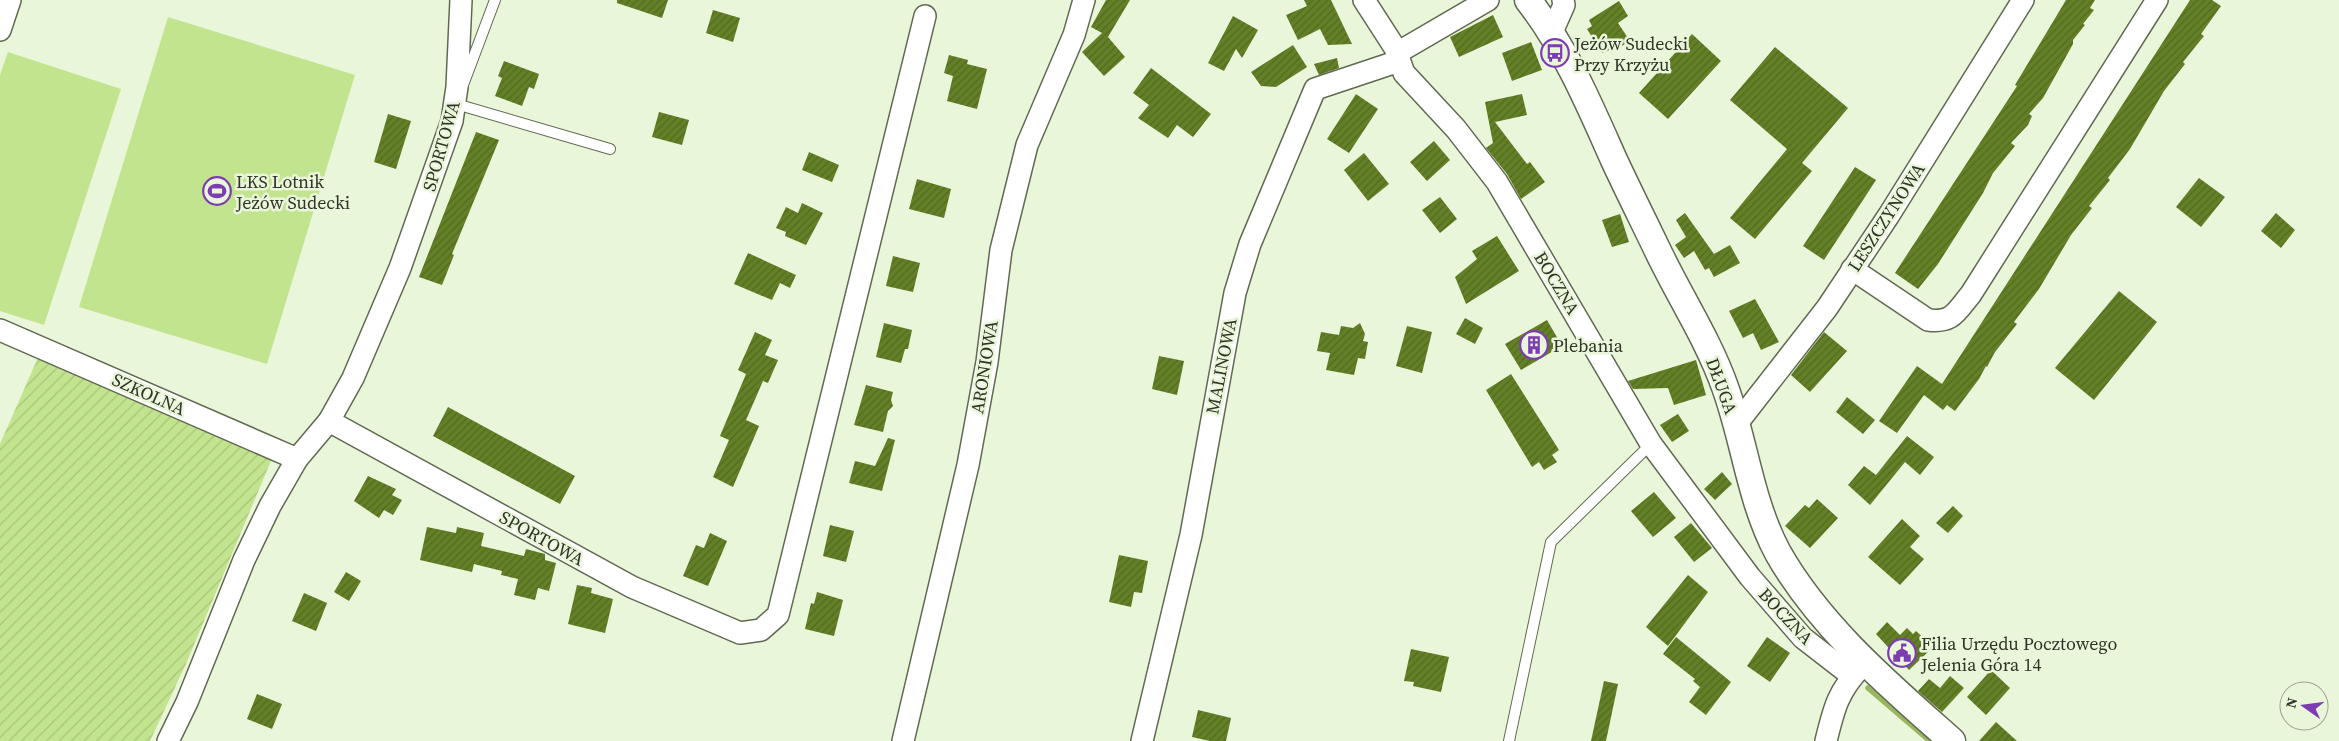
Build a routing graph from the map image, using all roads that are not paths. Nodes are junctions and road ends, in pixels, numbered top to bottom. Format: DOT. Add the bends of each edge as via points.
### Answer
graph roads {
  1 [pos="10,0"];
  2 [pos="461,0"];
  3 [pos="495,0"];
  4 [pos="1084,0"];
  5 [pos="1364,0"];
  6 [pos="1488,0"];
  7 [pos="1528,0"];
  8 [pos="1563,0"];
  9 [pos="2023,0"];
  10 [pos="2158,0"];
  11 [pos="926,16"];
  12 [pos="0,30"];
  13 [pos="1552,32"];
  14 [pos="1398,57"];
  15 [pos="457,95"];
  16 [pos="610,149"];
  17 [pos="1852,270"];
  18 [pos="0,330"];
  19 [pos="329,421"];
  20 [pos="1735,426"];
  21 [pos="1651,444"];
  22 [pos="297,459"];
  23 [pos="1859,669"];
  24 [pos="168,741"];
  25 [pos="903,741"];
  26 [pos="1142,741"];
  27 [pos="1509,741"];
  28 [pos="1826,741"];
  29 [pos="1952,741"];
  1 -- 12 [label="street"];
  2 -- 15 [label="street, SPORTOWA"];
  3 -- 15 [label="lane" via="465,85"];
  4 -- 25 [label="street, ARONIOWA" via="1074,35 1026,145 1001,250 987,362 968,465"];
  5 -- 14 [label="street, BOCZNA"];
  6 -- 14 [label="street, MALINOWA" via="1437,29"];
  7 -- 13 [label="street, DŁUGA"];
  8 -- 13 [label="street" via="1564,5"];
  9 -- 17 [label="street, LESZCZYNOWA"];
  10 -- 17 [label="street" via="1971,294 1952,317 1942,322 1928,320"];
  11 -- 19 [label="street, SPORTOWA" via="778,615 761,630 740,633 632,588"];
  13 -- 20 [label="street, DŁUGA" via="1587,98 1675,288 1713,358 1726,389"];
  14 -- 21 [label="street, BOCZNA" via="1404,73 1456,129 1497,182"];
  14 -- 26 [label="street, MALINOWA" via="1315,89 1250,244 1234,302 1191,535"];
  15 -- 16 [label="lane"];
  15 -- 19 [label="street, SPORTOWA" via="449,130 400,268 354,378"];
  17 -- 20 [label="street, LESZCZYNOWA" via="1817,321"];
  18 -- 22 [label="street, SZKOLNA"];
  19 -- 22 [label="street, SPORTOWA"];
  20 -- 23 [label="street, DŁUGA" via="1769,535"];
  21 -- 23 [label="street, BOCZNA" via="1756,583 1804,638"];
  21 -- 27 [label="lane" via="1551,542"];
  22 -- 24 [label="street, SPORTOWA" via="244,560"];
  23 -- 28 [label="street" via="1837,699"];
  23 -- 29 [label="street, DŁUGA"];
}
